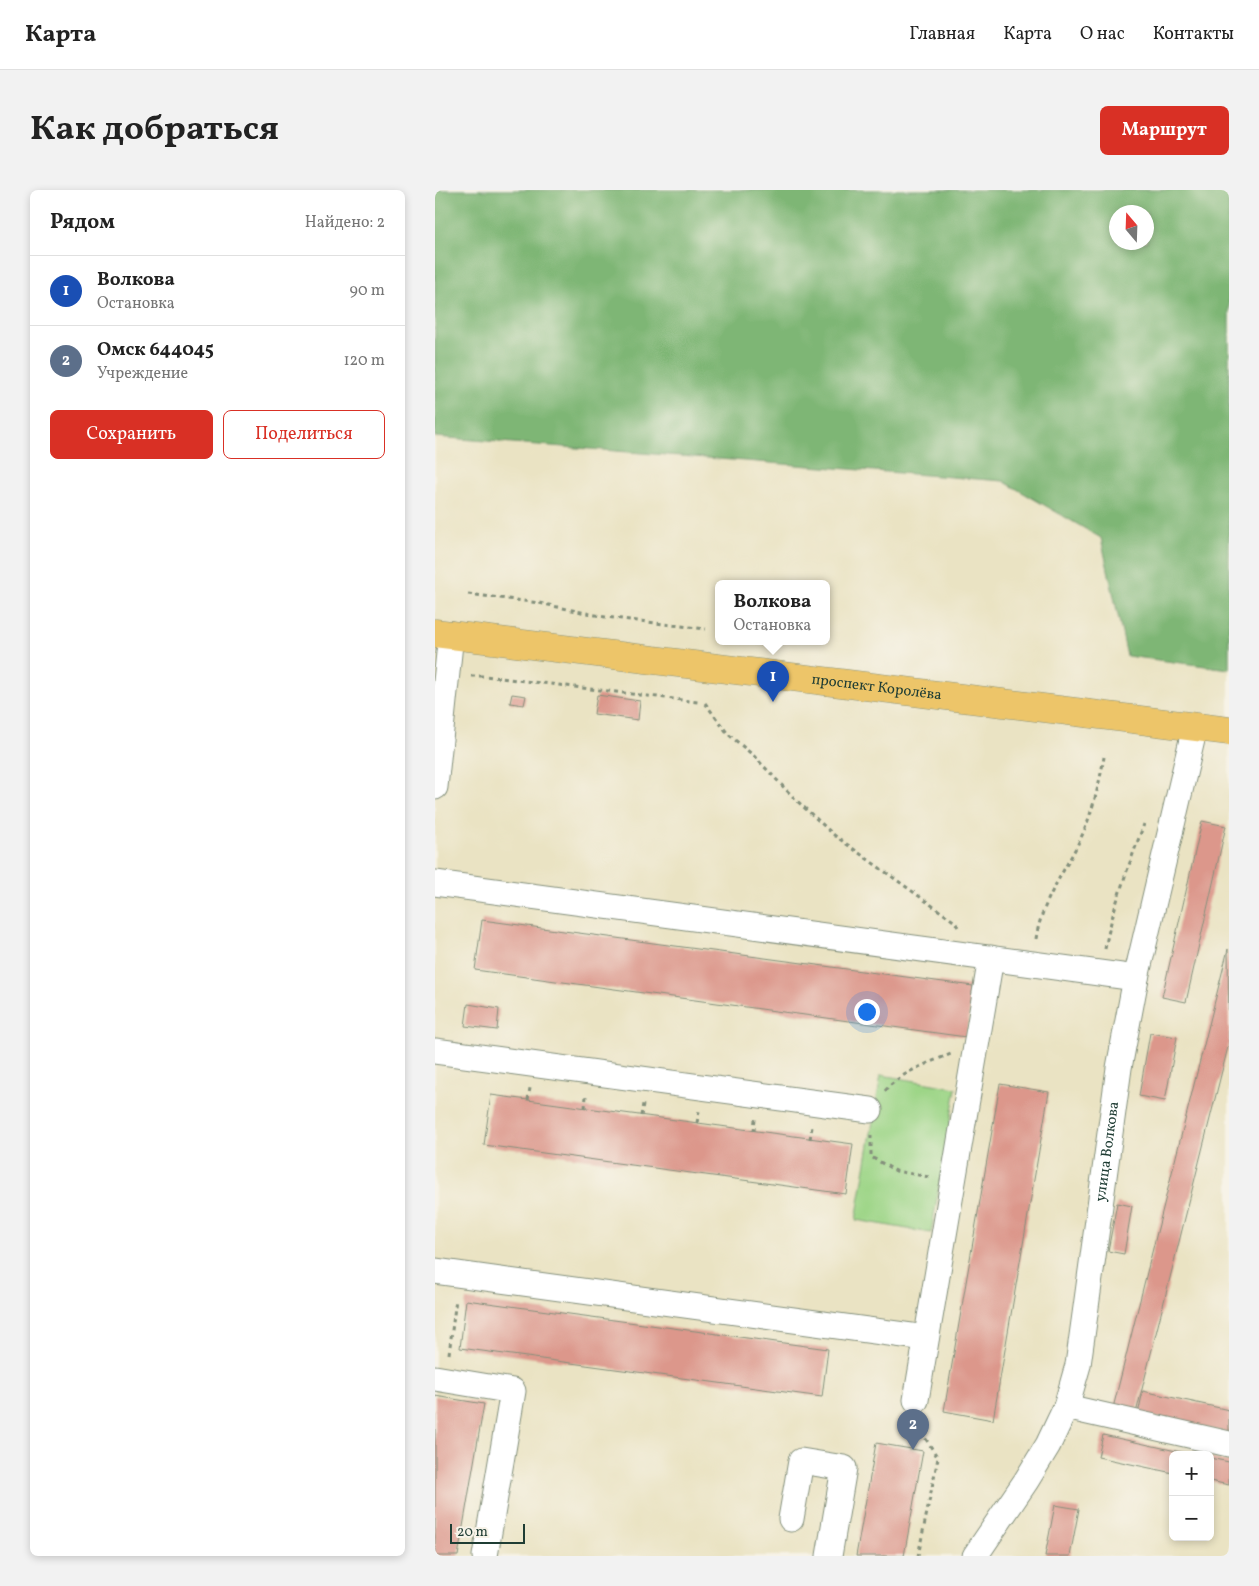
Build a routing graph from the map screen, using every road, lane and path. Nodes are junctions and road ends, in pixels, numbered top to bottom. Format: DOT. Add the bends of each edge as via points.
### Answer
graph roads {
  1 [pos="468,594"];
  2 [pos="706,629"];
  3 [pos="443,634"];
  4 [pos="445,676"];
  5 [pos="698,702"];
  6 [pos="705,703"];
  7 [pos="1195,727"];
  8 [pos="1229,731"];
  9 [pos="1104,758"];
  10 [pos="435,787"];
  11 [pos="1146,821"];
  12 [pos="435,883"];
  13 [pos="984,958"];
  14 [pos="1032,964"];
  15 [pos="1101,973"];
  16 [pos="1136,978"];
  17 [pos="977,1043"];
  18 [pos="435,1051"];
  19 [pos="870,1110"];
  20 [pos="954,1177"];
  21 [pos="435,1271"];
  22 [pos="459,1274"];
  23 [pos="926,1338"];
  24 [pos="440,1379"];
  25 [pos="916,1400"];
  26 [pos="1066,1407"];
  27 [pos="1229,1444"];
  28 [pos="791,1519"];
  29 [pos="485,1556"];
  30 [pos="829,1556"];
  31 [pos="919,1556"];
  32 [pos="975,1556"];
  1 -- 2 [label="path" via="539,603 605,617"];
  3 -- 4 [label="street"];
  3 -- 7 [label="main road, проспект Королёва"];
  4 -- 5 [label="path" via="484,676"];
  4 -- 10 [label="street"];
  6 -- 13 [label="path" via="728,734 754,756 795,800 834,835 955,922"];
  7 -- 8 [label="main road, проспект Королёва"];
  7 -- 16 [label="street, улица Волкова"];
  9 -- 14 [label="path" via="1084,831 1046,902 1039,922"];
  11 -- 15 [label="path" via="1121,888"];
  12 -- 13 [label="street"];
  13 -- 14 [label="street"];
  13 -- 17 [label="street"];
  14 -- 15 [label="street"];
  15 -- 16 [label="street"];
  16 -- 26 [label="street, улица Волкова" via="1119,1068 1078,1365"];
  17 -- 19 [label="path" via="919,1066 889,1086"];
  17 -- 20 [label="street"];
  18 -- 19 [label="street"];
  19 -- 20 [label="path" via="871,1157 896,1171 934,1178"];
  20 -- 23 [label="street"];
  21 -- 22 [label="street"];
  22 -- 23 [label="street"];
  22 -- 24 [label="path"];
  23 -- 25 [label="street"];
  24 -- 29 [label="street" via="513,1391"];
  25 -- 31 [label="path" via="915,1421 937,1458"];
  26 -- 27 [label="street"];
  26 -- 32 [label="street, улица Волкова" via="1048,1445"];
  28 -- 30 [label="street" via="801,1461 844,1468"];
}
